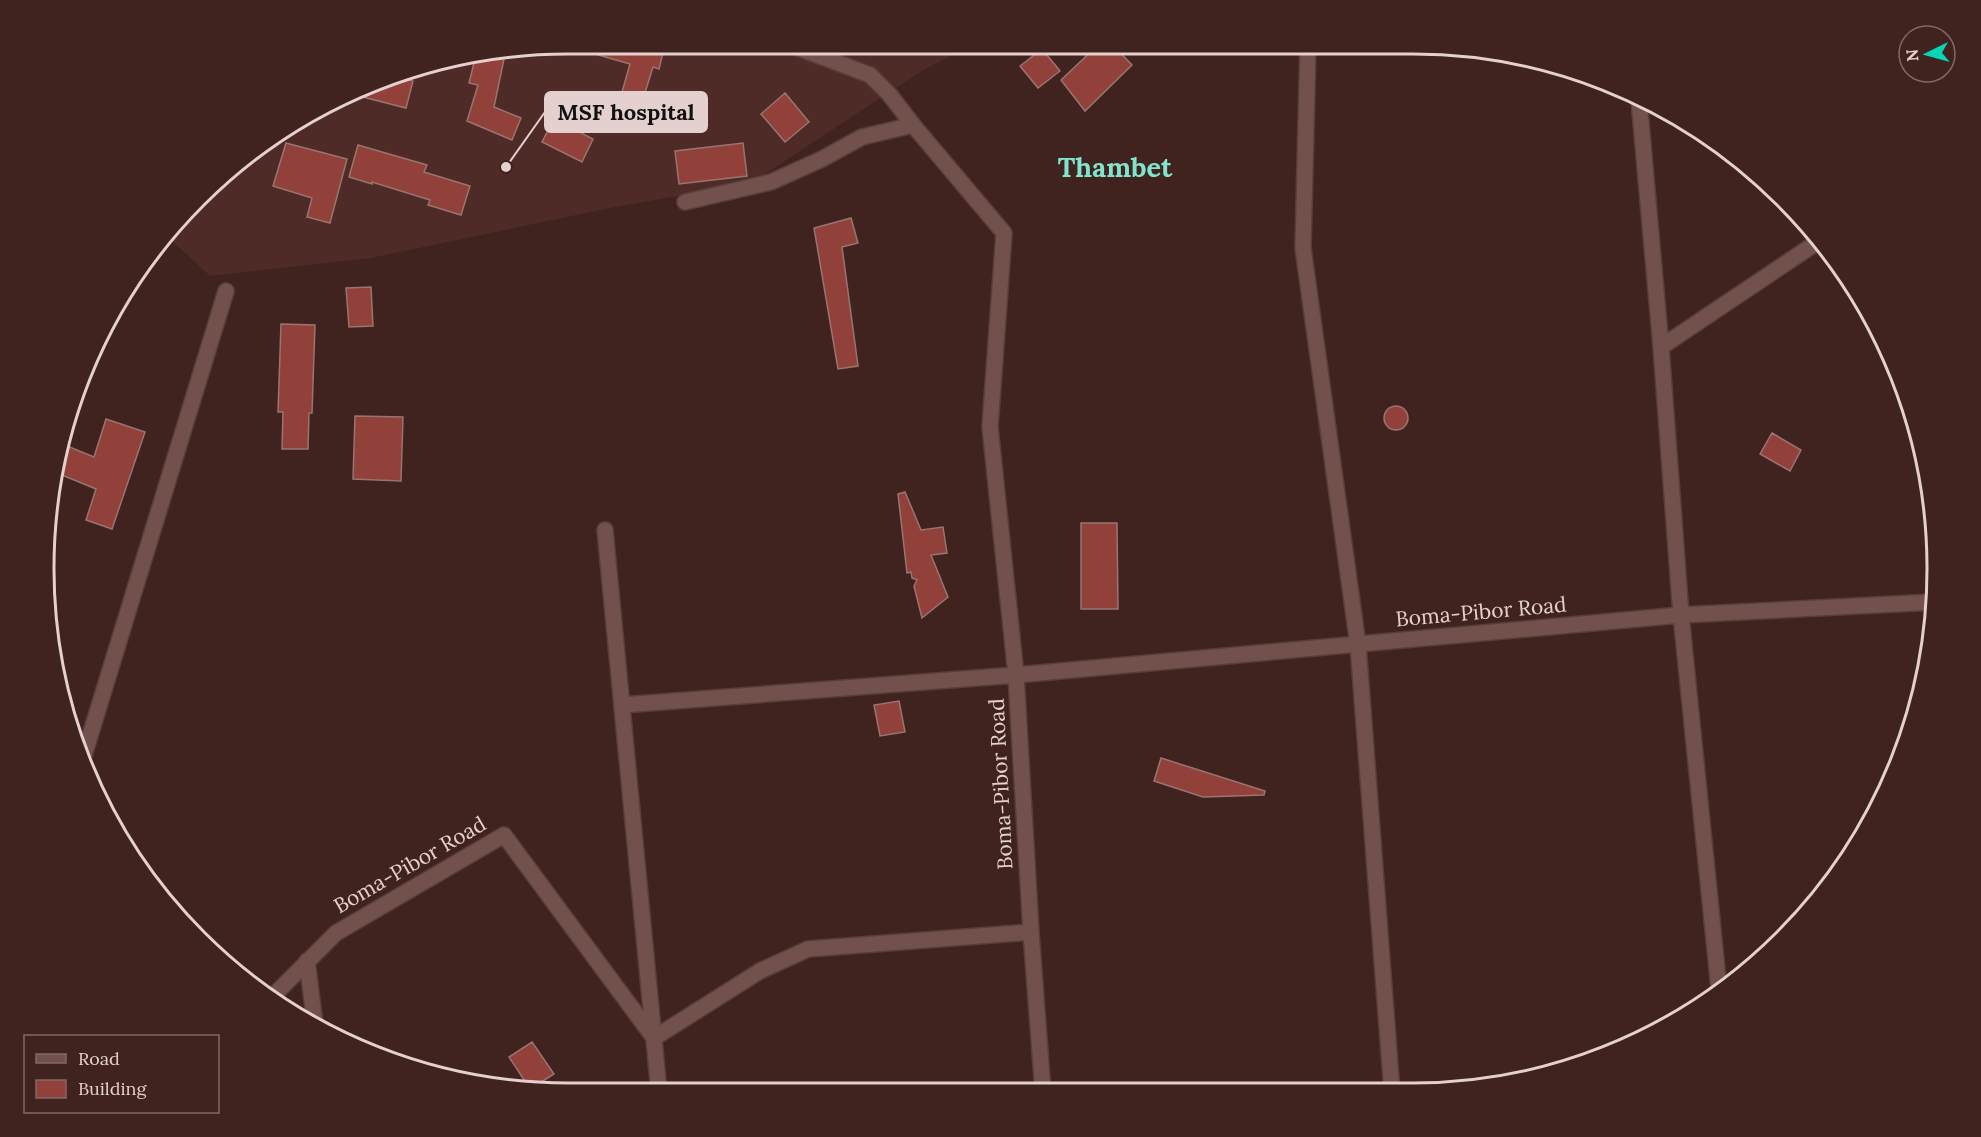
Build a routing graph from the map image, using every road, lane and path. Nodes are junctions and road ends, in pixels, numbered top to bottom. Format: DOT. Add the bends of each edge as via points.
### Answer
graph roads {
  1 [pos="814,54"];
  2 [pos="1308,54"];
  3 [pos="1640,107"];
  4 [pos="913,125"];
  5 [pos="685,202"];
  6 [pos="1813,246"];
  7 [pos="226,291"];
  8 [pos="1661,347"];
  9 [pos="604,530"];
  10 [pos="1926,602"];
  11 [pos="1681,615"];
  12 [pos="1358,645"];
  13 [pos="1016,675"];
  14 [pos="622,705"];
  15 [pos="86,748"];
  16 [pos="1030,932"];
  17 [pos="307,961"];
  18 [pos="1718,982"];
  19 [pos="277,992"];
  20 [pos="314,1016"];
  21 [pos="654,1038"];
  22 [pos="658,1083"];
  23 [pos="1042,1083"];
  24 [pos="1391,1083"];
  1 -- 4 [label="street" via="870,75"];
  2 -- 12 [label="street" via="1303,248"];
  3 -- 8 [label="street"];
  4 -- 5 [label="street" via="862,137 771,182"];
  4 -- 13 [label="street" via="1004,233 990,427"];
  6 -- 8 [label="street"];
  7 -- 15 [label="street"];
  8 -- 11 [label="street"];
  9 -- 14 [label="street"];
  10 -- 11 [label="street, Boma-Pibor Road"];
  11 -- 12 [label="street, Boma-Pibor Road"];
  11 -- 18 [label="street"];
  12 -- 13 [label="street, Boma-Pibor Road"];
  12 -- 24 [label="street"];
  13 -- 14 [label="street"];
  13 -- 16 [label="street, Boma-Pibor Road"];
  14 -- 21 [label="street"];
  16 -- 21 [label="street" via="808,949 760,971"];
  16 -- 23 [label="street, Boma-Pibor Road"];
  17 -- 19 [label="street, Boma-Pibor Road"];
  17 -- 20 [label="street"];
  17 -- 21 [label="street, Boma-Pibor Road" via="336,933 504,835"];
  21 -- 22 [label="street"];
}
